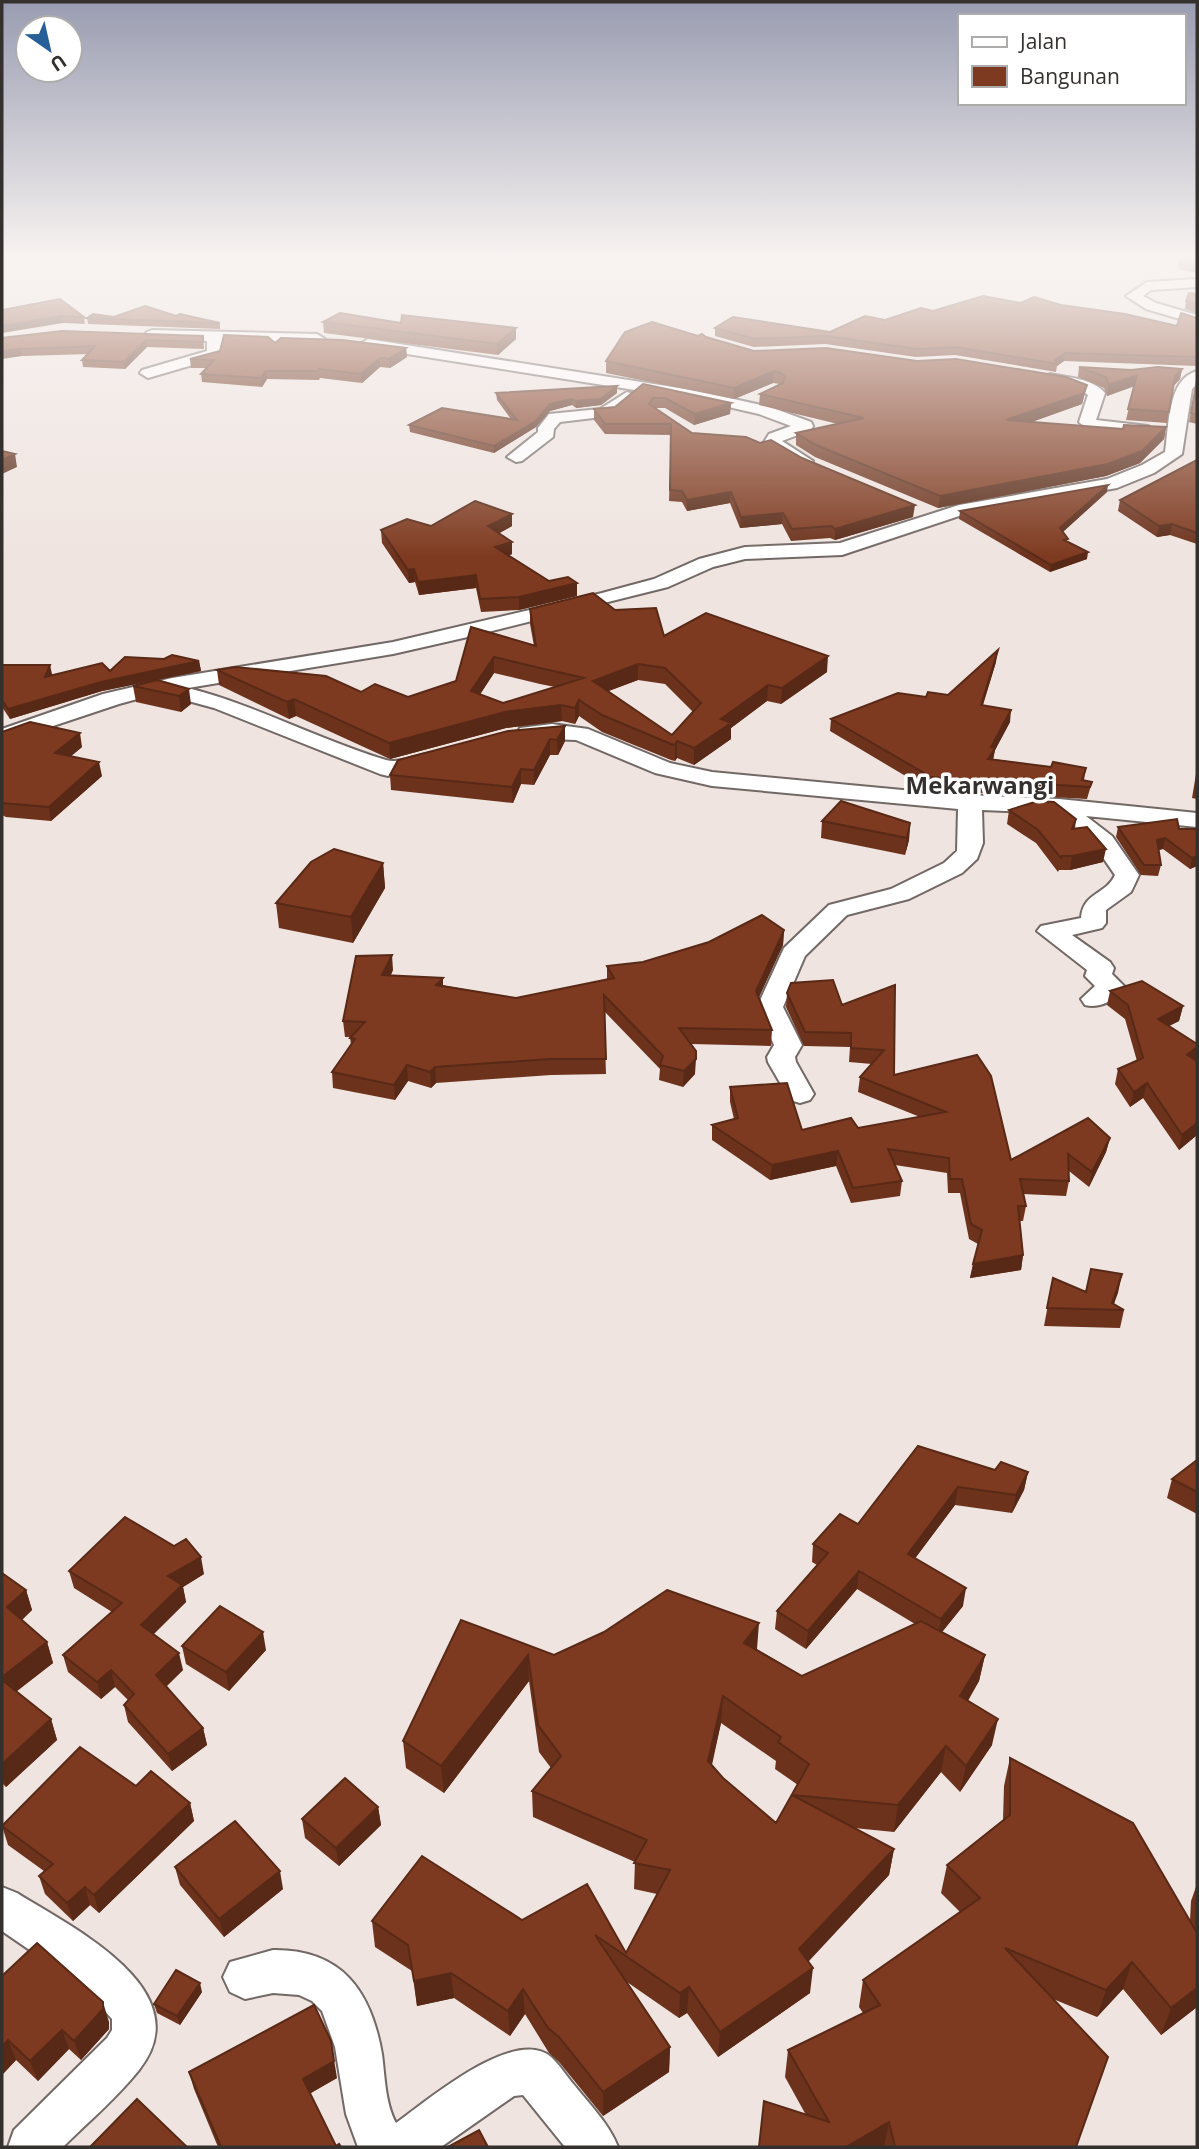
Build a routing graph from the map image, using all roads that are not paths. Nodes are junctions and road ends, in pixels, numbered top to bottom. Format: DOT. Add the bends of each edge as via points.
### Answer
graph roads {
  1 [pos="207,356"];
  2 [pos="460,356"];
  3 [pos="1058,368"];
  4 [pos="1093,371"];
  5 [pos="1175,371"];
  6 [pos="148,373"];
  7 [pos="1197,374"];
  8 [pos="1031,375"];
  9 [pos="640,386"];
  10 [pos="762,395"];
  11 [pos="738,406"];
  12 [pos="1180,443"];
  13 [pos="516,457"];
  14 [pos="820,468"];
  15 [pos="159,687"];
  16 [pos="2,736"];
  17 [pos="506,737"];
  18 [pos="454,751"];
  19 [pos="970,802"];
  20 [pos="1059,806"];
  21 [pos="1197,820"];
  22 [pos="1094,999"];
  23 [pos="800,1094"];
  24 [pos="2,1907"];
  25 [pos="245,1977"];
  26 [pos="31,2147"];
  27 [pos="384,2147"];
  28 [pos="401,2147"];
  29 [pos="595,2147"];
  1 -- 6 [label="street"];
  2 -- 9 [label="street"];
  3 -- 4 [label="street"];
  5 -- 7 [label="street"];
  7 -- 12 [label="street" via="1184,387 1177,421"];
  8 -- 12 [label="street" via="1086,386 1097,393 1087,422"];
  9 -- 11 [label="street"];
  9 -- 13 [label="street" via="607,412 555,418 547,433"];
  10 -- 11 [label="street"];
  11 -- 14 [label="street" via="804,426 766,442"];
  12 -- 15 [label="street" via="1165,461 1111,484 926,512 913,527 842,549 745,553 634,591 393,648"];
  15 -- 16 [label="street"];
  15 -- 18 [label="street" via="222,702 388,769"];
  17 -- 19 [label="street" via="562,731 663,768 712,779"];
  19 -- 20 [label="street"];
  19 -- 23 [label="street" via="971,843 968,854 953,868 893,896 838,910 793,953 770,1007 788,1045 782,1062"];
  20 -- 21 [label="street"];
  20 -- 22 [label="street" via="1104,841 1127,875 1122,887 1094,907 1094,923 1050,931 1101,968 1098,976 1112,987"];
  24 -- 26 [label="street" via="101,1972 120,1991 134,2018 134,2036 123,2054"];
  25 -- 27 [label="street" via="276,1971 309,1976 334,1990 349,2017 359,2051 366,2109"];
  28 -- 29 [label="street" via="499,2079 534,2072"];
}
